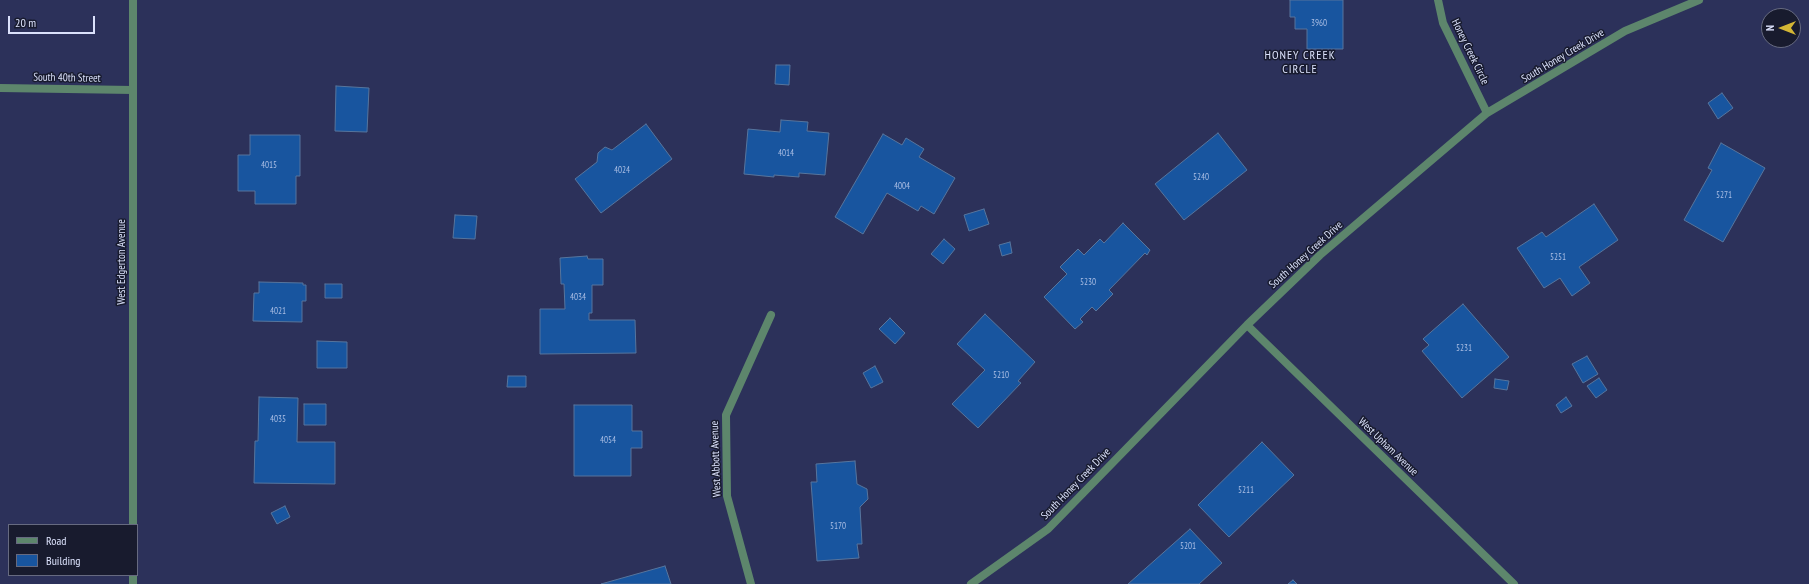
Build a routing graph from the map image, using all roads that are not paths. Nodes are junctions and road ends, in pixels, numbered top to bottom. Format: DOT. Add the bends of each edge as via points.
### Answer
graph roads {
  1 [pos="133,0"];
  2 [pos="1438,0"];
  3 [pos="1699,0"];
  4 [pos="0,88"];
  5 [pos="133,90"];
  6 [pos="1487,113"];
  7 [pos="771,315"];
  8 [pos="1247,325"];
  9 [pos="133,524"];
  10 [pos="751,584"];
  11 [pos="971,584"];
  12 [pos="1514,584"];
  1 -- 5 [label="street, West Edgerton Avenue"];
  2 -- 6 [label="street, Honey Creek Circle" via="1443,23"];
  3 -- 6 [label="street, South Honey Creek Drive" via="1625,31"];
  4 -- 5 [label="street, South 40th Street"];
  5 -- 9 [label="street, West Edgerton Avenue"];
  6 -- 8 [label="street, South Honey Creek Drive" via="1320,255"];
  7 -- 10 [label="street, West Abbott Avenue" via="726,415 727,496"];
  8 -- 11 [label="street, South Honey Creek Drive" via="1048,529"];
  8 -- 12 [label="street, West Upham Avenue"];
}
